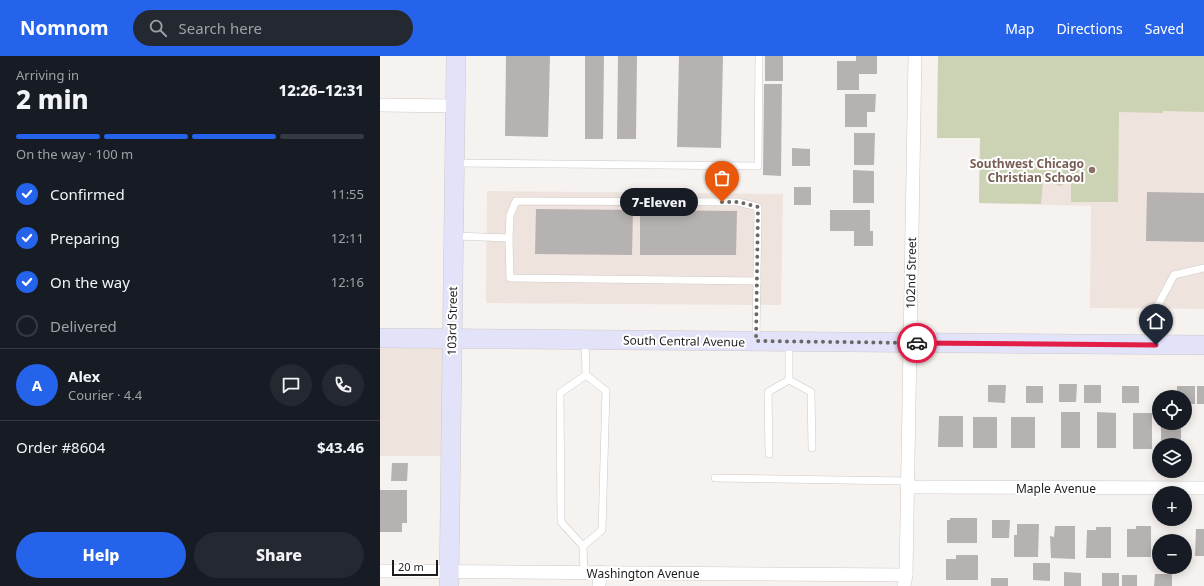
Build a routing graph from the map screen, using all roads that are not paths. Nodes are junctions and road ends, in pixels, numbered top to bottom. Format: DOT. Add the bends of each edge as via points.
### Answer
graph roads {
  1 [pos="456,56"];
  2 [pos="759,56"];
  3 [pos="915,56"];
  4 [pos="380,105"];
  5 [pos="456,106"];
  6 [pos="455,163"];
  7 [pos="454,236"];
  8 [pos="509,238"];
  9 [pos="1204,268"];
  10 [pos="757,281"];
  11 [pos="380,338"];
  12 [pos="452,338"];
  13 [pos="585,340"];
  14 [pos="756,341"];
  15 [pos="788,342"];
  16 [pos="910,343"];
  17 [pos="1156,345"];
  18 [pos="1204,345"];
  19 [pos="586,375"];
  20 [pos="789,380"];
  21 [pos="812,448"];
  22 [pos="769,454"];
  23 [pos="715,478"];
  24 [pos="908,484"];
  25 [pos="1204,488"];
  26 [pos="583,546"];
  27 [pos="380,571"];
  28 [pos="584,572"];
  29 [pos="600,572"];
  30 [pos="449,579"];
  31 [pos="905,580"];
  32 [pos="599,586"];
  1 -- 5 [label="street, 103rd Street"];
  2 -- 6 [label="lane" via="758,166"];
  3 -- 16 [label="street, 102nd Street"];
  4 -- 5 [label="street"];
  5 -- 6 [label="street, 103rd Street"];
  6 -- 7 [label="street, 103rd Street"];
  7 -- 8 [label="lane"];
  7 -- 12 [label="street, 103rd Street"];
  8 -- 10 [label="lane" via="510,278"];
  8 -- 10 [label="lane" via="510,215 516,200 738,202 758,207"];
  9 -- 17 [label="lane" via="1174,275 1158,305"];
  10 -- 14 [label="lane"];
  11 -- 12 [label="street, South Central Avenue"];
  12 -- 13 [label="street, South Central Avenue"];
  12 -- 30 [label="street, 103rd Street"];
  13 -- 14 [label="street, South Central Avenue"];
  13 -- 19 [label="lane"];
  14 -- 15 [label="street, South Central Avenue"];
  15 -- 16 [label="street, South Central Avenue"];
  15 -- 20 [label="lane"];
  16 -- 17 [label="street, South Central Avenue"];
  16 -- 24 [label="street, 102nd Street"];
  17 -- 18 [label="street, South Central Avenue"];
  19 -- 26 [label="lane" via="606,391 602,530"];
  19 -- 26 [label="lane" via="560,393 561,522"];
  20 -- 21 [label="lane" via="811,392"];
  20 -- 22 [label="lane" via="768,392"];
  23 -- 24 [label="lane"];
  24 -- 25 [label="street, Maple Avenue"];
  24 -- 31 [label="street, 102nd Street"];
  26 -- 28 [label="lane"];
  27 -- 30 [label="street, Washington Avenue"];
  28 -- 29 [label="street, Washington Avenue"];
  28 -- 30 [label="street, Washington Avenue"];
  29 -- 31 [label="street, Washington Avenue"];
  29 -- 32 [label="street"];
}
